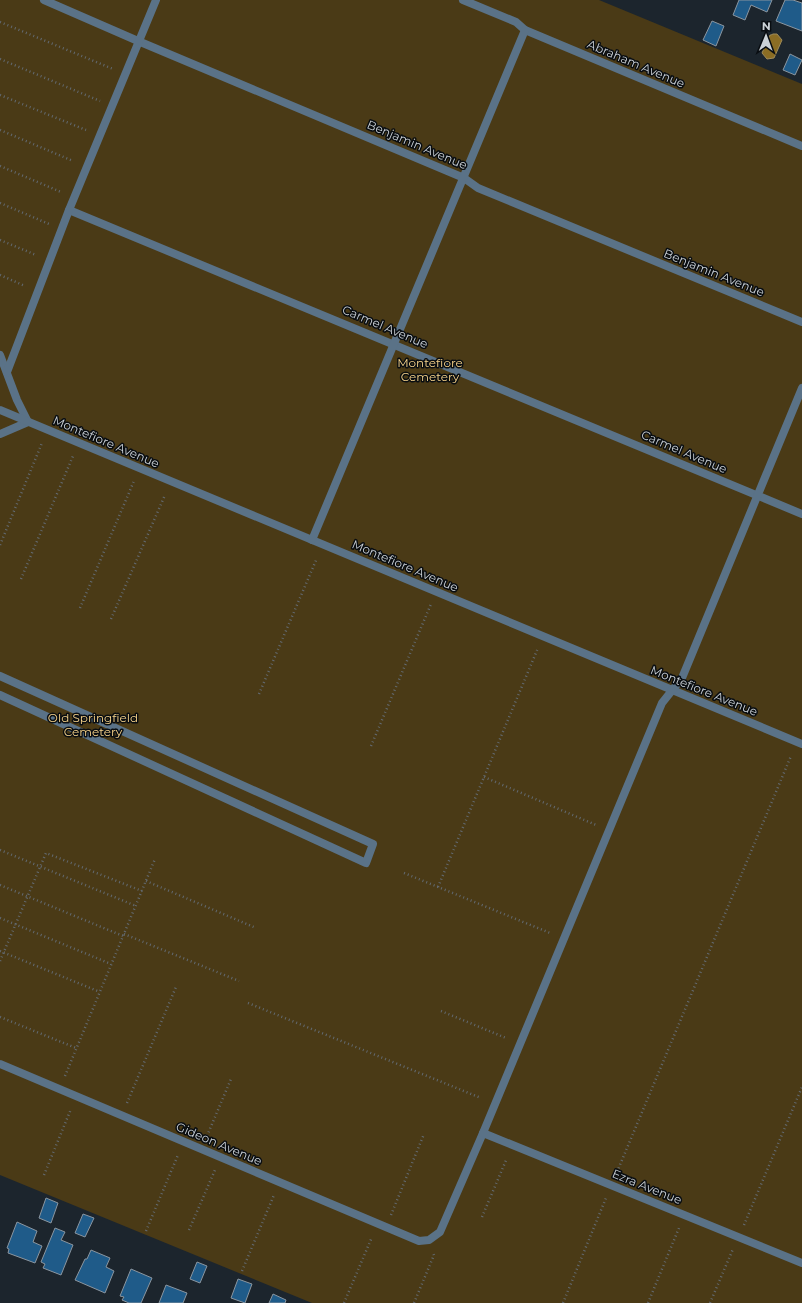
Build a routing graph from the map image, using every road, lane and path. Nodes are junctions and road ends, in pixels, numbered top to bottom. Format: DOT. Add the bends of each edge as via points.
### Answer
graph roads {
  1 [pos="44,0"];
  2 [pos="156,0"];
  3 [pos="463,0"];
  4 [pos="0,22"];
  5 [pos="525,30"];
  6 [pos="138,41"];
  7 [pos="0,59"];
  8 [pos="124,74"];
  9 [pos="0,95"];
  10 [pos="112,105"];
  11 [pos="0,130"];
  12 [pos="99,136"];
  13 [pos="802,146"];
  14 [pos="0,166"];
  15 [pos="87,167"];
  16 [pos="464,178"];
  17 [pos="74,197"];
  18 [pos="0,203"];
  19 [pos="69,210"];
  20 [pos="62,229"];
  21 [pos="0,240"];
  22 [pos="50,260"];
  23 [pos="0,275"];
  24 [pos="38,291"];
  25 [pos="802,322"];
  26 [pos="393,344"];
  27 [pos="0,355"];
  28 [pos="7,372"];
  29 [pos="802,388"];
  30 [pos="0,410"];
  31 [pos="28,422"];
  32 [pos="47,430"];
  33 [pos="0,434"];
  34 [pos="78,443"];
  35 [pos="140,468"];
  36 [pos="170,481"];
  37 [pos="757,495"];
  38 [pos="802,514"];
  39 [pos="312,540"];
  40 [pos="0,545"];
  41 [pos="323,545"];
  42 [pos="21,579"];
  43 [pos="436,592"];
  44 [pos="80,608"];
  45 [pos="111,619"];
  46 [pos="543,637"];
  47 [pos="0,676"];
  48 [pos="672,690"];
  49 [pos="259,694"];
  50 [pos="0,695"];
  51 [pos="799,743"];
  52 [pos="371,746"];
  53 [pos="484,777"];
  54 [pos="609,830"];
  55 [pos="0,850"];
  56 [pos="156,859"];
  57 [pos="40,867"];
  58 [pos="404,874"];
  59 [pos="146,881"];
  60 [pos="0,885"];
  61 [pos="438,887"];
  62 [pos="142,891"];
  63 [pos="28,896"];
  64 [pos="136,906"];
  65 [pos="0,918"];
  66 [pos="16,924"];
  67 [pos="256,928"];
  68 [pos="124,935"];
  69 [pos="564,938"];
  70 [pos="0,951"];
  71 [pos="4,952"];
  72 [pos="0,961"];
  73 [pos="111,964"];
  74 [pos="239,981"];
  75 [pos="176,987"];
  76 [pos="100,992"];
  77 [pos="248,1003"];
  78 [pos="441,1011"];
  79 [pos="0,1017"];
  80 [pos="520,1044"];
  81 [pos="76,1048"];
  82 [pos="0,1064"];
  83 [pos="231,1079"];
  84 [pos="802,1087"];
  85 [pos="59,1089"];
  86 [pos="77,1097"];
  87 [pos="495,1104"];
  88 [pos="122,1116"];
  89 [pos="483,1132"];
  90 [pos="424,1134"];
  91 [pos="183,1142"];
  92 [pos="513,1145"];
  93 [pos="201,1149"];
  94 [pos="220,1157"];
  95 [pos="44,1176"];
  96 [pos="279,1182"];
  97 [pos="612,1185"];
  98 [pos="684,1215"];
  99 [pos="482,1217"];
  100 [pos="378,1223"];
  101 [pos="386,1227"];
  102 [pos="189,1230"];
  103 [pos="146,1231"];
  104 [pos="739,1237"];
  105 [pos="429,1240"];
  106 [pos="802,1263"];
  107 [pos="242,1270"];
  108 [pos="344,1303"];
  109 [pos="414,1303"];
  110 [pos="563,1303"];
  111 [pos="648,1303"];
  112 [pos="710,1303"];
  1 -- 6 [label="lane, Benjamin Avenue"];
  2 -- 6 [label="lane"];
  3 -- 5 [label="lane, Abraham Avenue" via="516,22"];
  4 -- 8 [label="path"];
  5 -- 13 [label="lane, Abraham Avenue"];
  5 -- 16 [label="lane"];
  6 -- 8 [label="lane"];
  6 -- 16 [label="lane, Benjamin Avenue"];
  7 -- 10 [label="path"];
  8 -- 10 [label="lane"];
  9 -- 12 [label="path"];
  10 -- 12 [label="lane"];
  11 -- 15 [label="path"];
  12 -- 15 [label="lane"];
  14 -- 17 [label="path"];
  15 -- 17 [label="lane"];
  16 -- 25 [label="lane, Benjamin Avenue" via="478,188"];
  16 -- 26 [label="lane"];
  17 -- 19 [label="lane"];
  18 -- 20 [label="path"];
  19 -- 20 [label="lane"];
  19 -- 26 [label="lane, Carmel Avenue"];
  20 -- 22 [label="lane"];
  21 -- 22 [label="path"];
  22 -- 24 [label="lane"];
  23 -- 24 [label="path"];
  24 -- 28 [label="lane"];
  26 -- 37 [label="lane, Carmel Avenue"];
  26 -- 39 [label="lane"];
  27 -- 28 [label="lane"];
  28 -- 31 [label="lane"];
  29 -- 37 [label="lane"];
  30 -- 31 [label="lane, Montefiore Avenue"];
  31 -- 32 [label="lane, Montefiore Avenue"];
  31 -- 33 [label="lane"];
  32 -- 34 [label="lane, Montefiore Avenue"];
  32 -- 40 [label="path"];
  34 -- 35 [label="lane, Montefiore Avenue"];
  34 -- 42 [label="path"];
  35 -- 36 [label="lane, Montefiore Avenue"];
  35 -- 44 [label="path"];
  36 -- 39 [label="lane, Montefiore Avenue"];
  36 -- 45 [label="path"];
  37 -- 38 [label="lane, Carmel Avenue"];
  37 -- 48 [label="lane" via="682,678"];
  39 -- 41 [label="lane, Montefiore Avenue"];
  41 -- 43 [label="lane, Montefiore Avenue"];
  41 -- 49 [label="path"];
  43 -- 46 [label="lane, Montefiore Avenue"];
  43 -- 52 [label="path"];
  46 -- 48 [label="lane, Montefiore Avenue"];
  46 -- 53 [label="path"];
  47 -- 50 [label="lane" via="373,844 366,863"];
  48 -- 51 [label="lane, Montefiore Avenue"];
  48 -- 54 [label="lane" via="662,703"];
  51 -- 97 [label="path"];
  53 -- 54 [label="path"];
  53 -- 61 [label="path"];
  54 -- 69 [label="lane"];
  55 -- 57 [label="path"];
  56 -- 59 [label="path"];
  57 -- 62 [label="path" via="46,853"];
  57 -- 63 [label="path"];
  57 -- 64 [label="path"];
  58 -- 61 [label="path"];
  59 -- 62 [label="path"];
  59 -- 67 [label="path"];
  60 -- 63 [label="path"];
  61 -- 69 [label="path"];
  62 -- 64 [label="path"];
  63 -- 66 [label="path"];
  63 -- 68 [label="path"];
  64 -- 68 [label="path"];
  65 -- 66 [label="path"];
  66 -- 71 [label="path"];
  66 -- 73 [label="path"];
  68 -- 73 [label="path"];
  68 -- 74 [label="path"];
  69 -- 80 [label="lane"];
  70 -- 71 [label="path"];
  71 -- 72 [label="path"];
  71 -- 76 [label="path"];
  73 -- 76 [label="path"];
  75 -- 88 [label="path"];
  76 -- 81 [label="path"];
  77 -- 87 [label="path"];
  78 -- 80 [label="path"];
  79 -- 81 [label="path"];
  80 -- 87 [label="lane"];
  81 -- 85 [label="path"];
  82 -- 85 [label="lane, Gideon Avenue"];
  83 -- 93 [label="path"];
  84 -- 104 [label="path"];
  85 -- 86 [label="lane, Gideon Avenue"];
  86 -- 88 [label="lane, Gideon Avenue"];
  86 -- 95 [label="path"];
  87 -- 89 [label="lane"];
  88 -- 91 [label="lane, Gideon Avenue"];
  89 -- 92 [label="lane, Ezra Avenue"];
  89 -- 105 [label="lane" via="440,1232"];
  90 -- 101 [label="path"];
  91 -- 93 [label="lane, Gideon Avenue"];
  91 -- 103 [label="path"];
  92 -- 97 [label="lane, Ezra Avenue"];
  92 -- 99 [label="path"];
  93 -- 94 [label="lane, Gideon Avenue"];
  94 -- 96 [label="lane, Gideon Avenue"];
  94 -- 102 [label="path"];
  96 -- 100 [label="lane, Gideon Avenue"];
  96 -- 107 [label="path"];
  97 -- 98 [label="lane, Ezra Avenue"];
  97 -- 110 [label="path"];
  98 -- 104 [label="lane, Ezra Avenue"];
  98 -- 111 [label="path"];
  100 -- 101 [label="lane, Gideon Avenue"];
  100 -- 108 [label="path"];
  101 -- 105 [label="lane, Gideon Avenue" via="419,1241"];
  104 -- 106 [label="lane, Ezra Avenue"];
  104 -- 112 [label="path"];
  105 -- 109 [label="path" via="434,1256"];
}
